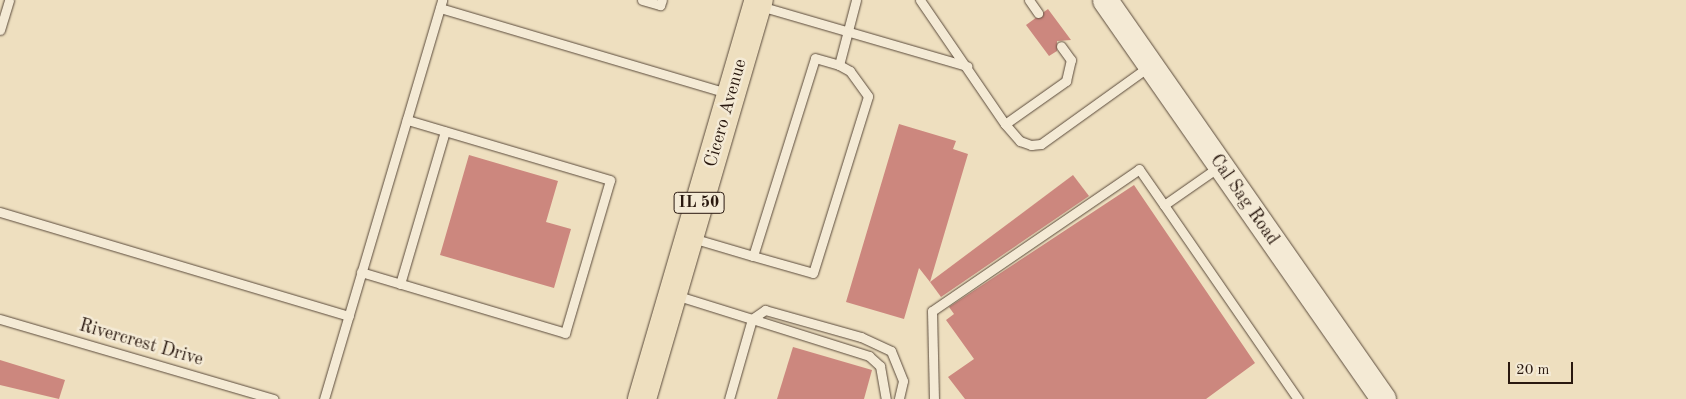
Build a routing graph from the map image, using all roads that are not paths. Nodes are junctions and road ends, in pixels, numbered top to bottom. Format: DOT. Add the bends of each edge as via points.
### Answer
graph roads {
  1 [pos="9,0"];
  2 [pos="642,0"];
  3 [pos="662,0"];
  4 [pos="856,0"];
  5 [pos="920,0"];
  6 [pos="1029,0"];
  7 [pos="1105,0"];
  8 [pos="758,3"];
  9 [pos="441,4"];
  10 [pos="1038,13"];
  11 [pos="0,30"];
  12 [pos="847,31"];
  13 [pos="1061,46"];
  14 [pos="839,65"];
  15 [pos="1150,65"];
  16 [pos="967,66"];
  17 [pos="731,94"];
  18 [pos="407,120"];
  19 [pos="1005,124"];
  20 [pos="445,131"];
  21 [pos="1221,166"];
  22 [pos="1164,205"];
  23 [pos="0,212"];
  24 [pos="689,237"];
  25 [pos="752,256"];
  26 [pos="362,272"];
  27 [pos="400,284"];
  28 [pos="672,294"];
  29 [pos="349,316"];
  30 [pos="0,319"];
  31 [pos="752,319"];
  32 [pos="274,399"];
  33 [pos="324,399"];
  34 [pos="642,399"];
  35 [pos="729,399"];
  36 [pos="886,399"];
  37 [pos="899,399"];
  38 [pos="934,399"];
  39 [pos="1298,399"];
  40 [pos="1383,399"];
  1 -- 11 [label="lane"];
  2 -- 3 [label="lane" via="660,5"];
  4 -- 12 [label="lane"];
  5 -- 16 [label="lane"];
  6 -- 10 [label="lane"];
  7 -- 15 [label="street, Cal Sag Road"];
  8 -- 12 [label="lane"];
  8 -- 17 [label="main road, Cicero Avenue / IL 50"];
  9 -- 17 [label="lane"];
  9 -- 18 [label="lane"];
  12 -- 14 [label="lane"];
  12 -- 16 [label="lane"];
  13 -- 19 [label="lane" via="1071,60 1066,82"];
  14 -- 25 [label="lane" via="815,58"];
  14 -- 25 [label="lane" via="850,71 868,96 813,273"];
  15 -- 19 [label="lane" via="1041,144 1020,141"];
  15 -- 21 [label="street, Cal Sag Road"];
  16 -- 19 [label="lane"];
  17 -- 24 [label="main road, Cicero Avenue / IL 50"];
  18 -- 20 [label="lane"];
  18 -- 26 [label="lane"];
  20 -- 27 [label="lane"];
  20 -- 27 [label="lane" via="610,180 565,332"];
  21 -- 22 [label="lane"];
  21 -- 40 [label="street, Cal Sag Road"];
  22 -- 38 [label="lane" via="1139,169 932,311"];
  22 -- 39 [label="lane"];
  23 -- 29 [label="lane"];
  24 -- 25 [label="lane"];
  24 -- 28 [label="main road, Cicero Avenue / IL 50"];
  26 -- 27 [label="lane"];
  26 -- 29 [label="lane"];
  28 -- 31 [label="lane"];
  28 -- 34 [label="main road, Cicero Avenue / IL 50"];
  29 -- 33 [label="lane"];
  30 -- 32 [label="lane, Rivercrest Drive"];
  31 -- 35 [label="lane"];
  31 -- 36 [label="lane" via="869,356 880,366"];
  31 -- 37 [label="lane" via="765,310 861,337 892,351 903,381"];
}
